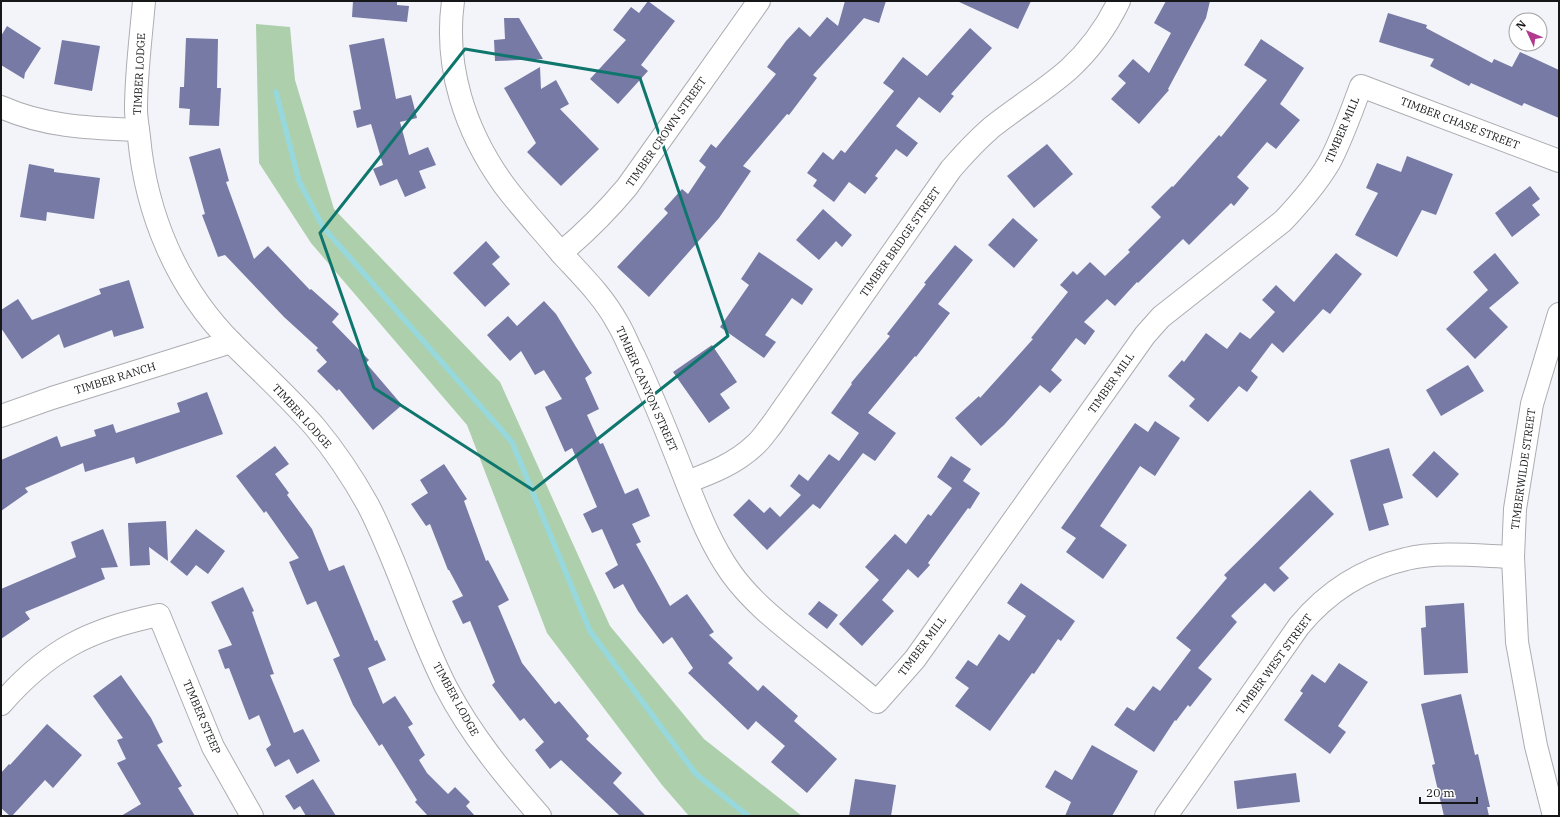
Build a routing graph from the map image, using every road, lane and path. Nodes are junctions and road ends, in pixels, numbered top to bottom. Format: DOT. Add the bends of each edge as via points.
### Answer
graph roads {
  1 [pos="144,1"];
  2 [pos="453,1"];
  3 [pos="759,1"];
  4 [pos="1119,1"];
  5 [pos="1361,86"];
  6 [pos="1,107"];
  7 [pos="138,130"];
  8 [pos="1559,161"];
  9 [pos="561,252"];
  10 [pos="1559,314"];
  11 [pos="231,342"];
  12 [pos="1,416"];
  13 [pos="687,482"];
  14 [pos="1513,557"];
  15 [pos="877,702"];
  16 [pos="1,704"];
  17 [pos="252,816"];
  18 [pos="540,816"];
  19 [pos="1166,816"];
  20 [pos="1554,816"];
  1 -- 7 [label="street, TIMBER LODGE" via="137,82"];
  2 -- 9 [label="street, TIMBER CANYON STREET" via="451,40 457,88 465,114 489,163 505,186"];
  3 -- 9 [label="street, TIMBER CROWN STREET" via="609,209 589,230"];
  4 -- 13 [label="street, TIMBER BRIDGE STREET" via="1101,32 1068,70 992,128 951,169 756,445 737,460"];
  5 -- 8 [label="street, TIMBER CHASE STREET"];
  5 -- 15 [label="street, TIMBER MILL" via="1329,163 1308,194 1283,221 1161,317 1145,335 915,659"];
  6 -- 7 [label="street" via="40,121 67,126"];
  7 -- 11 [label="street, TIMBER LODGE" via="149,197 159,230 173,262 211,320"];
  9 -- 13 [label="street, TIMBER CANYON STREET" via="603,300 618,322 649,388"];
  10 -- 14 [label="street, TIMBERWILDE STREET" via="1532,404 1515,509"];
  11 -- 12 [label="street, TIMBER RANCH"];
  11 -- 18 [label="street, TIMBER LODGE" via="315,428 343,465 368,505 446,687 474,734 506,777"];
  13 -- 15 [label="street, TIMBER CANYON STREET" via="716,550 745,591 772,618"];
  14 -- 19 [label="street, TIMBER WEST STREET" via="1444,555 1407,559 1371,570 1339,588 1300,626"];
  14 -- 20 [label="street, TIMBERWILDE STREET" via="1517,642 1536,746"];
  16 -- 17 [label="street, TIMBER STEEP" via="17,685 37,668 80,640 129,621 159,615 213,747"];
}
